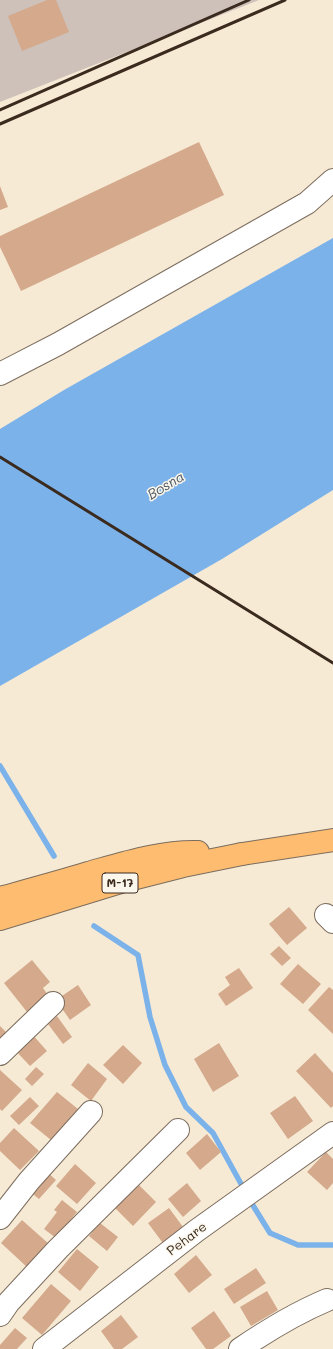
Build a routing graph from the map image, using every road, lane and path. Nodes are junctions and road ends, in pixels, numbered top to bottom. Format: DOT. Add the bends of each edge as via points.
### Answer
graph roads {
  1 [pos="333,180"];
  2 [pos="0,374"];
  3 [pos="333,840"];
  4 [pos="242,854"];
  5 [pos="0,898"];
  6 [pos="0,919"];
  7 [pos="53,1003"];
  8 [pos="0,1054"];
  9 [pos="91,1112"];
  10 [pos="178,1130"];
  11 [pos="333,1133"];
  12 [pos="0,1218"];
  13 [pos="327,1300"];
  14 [pos="0,1315"];
  15 [pos="44,1349"];
  16 [pos="240,1349"];
  1 -- 2 [label="street" via="307,203 58,344"];
  3 -- 4 [label="main road, M-17"];
  4 -- 5 [label="main road" via="162,854"];
  4 -- 6 [label="main road, M-17" via="124,881"];
  7 -- 8 [label="street"];
  9 -- 12 [label="street" via="29,1181"];
  10 -- 14 [label="street" via="58,1249 8,1302"];
  11 -- 15 [label="street, Pehare" via="196,1231"];
  13 -- 16 [label="street" via="284,1320"];
}
